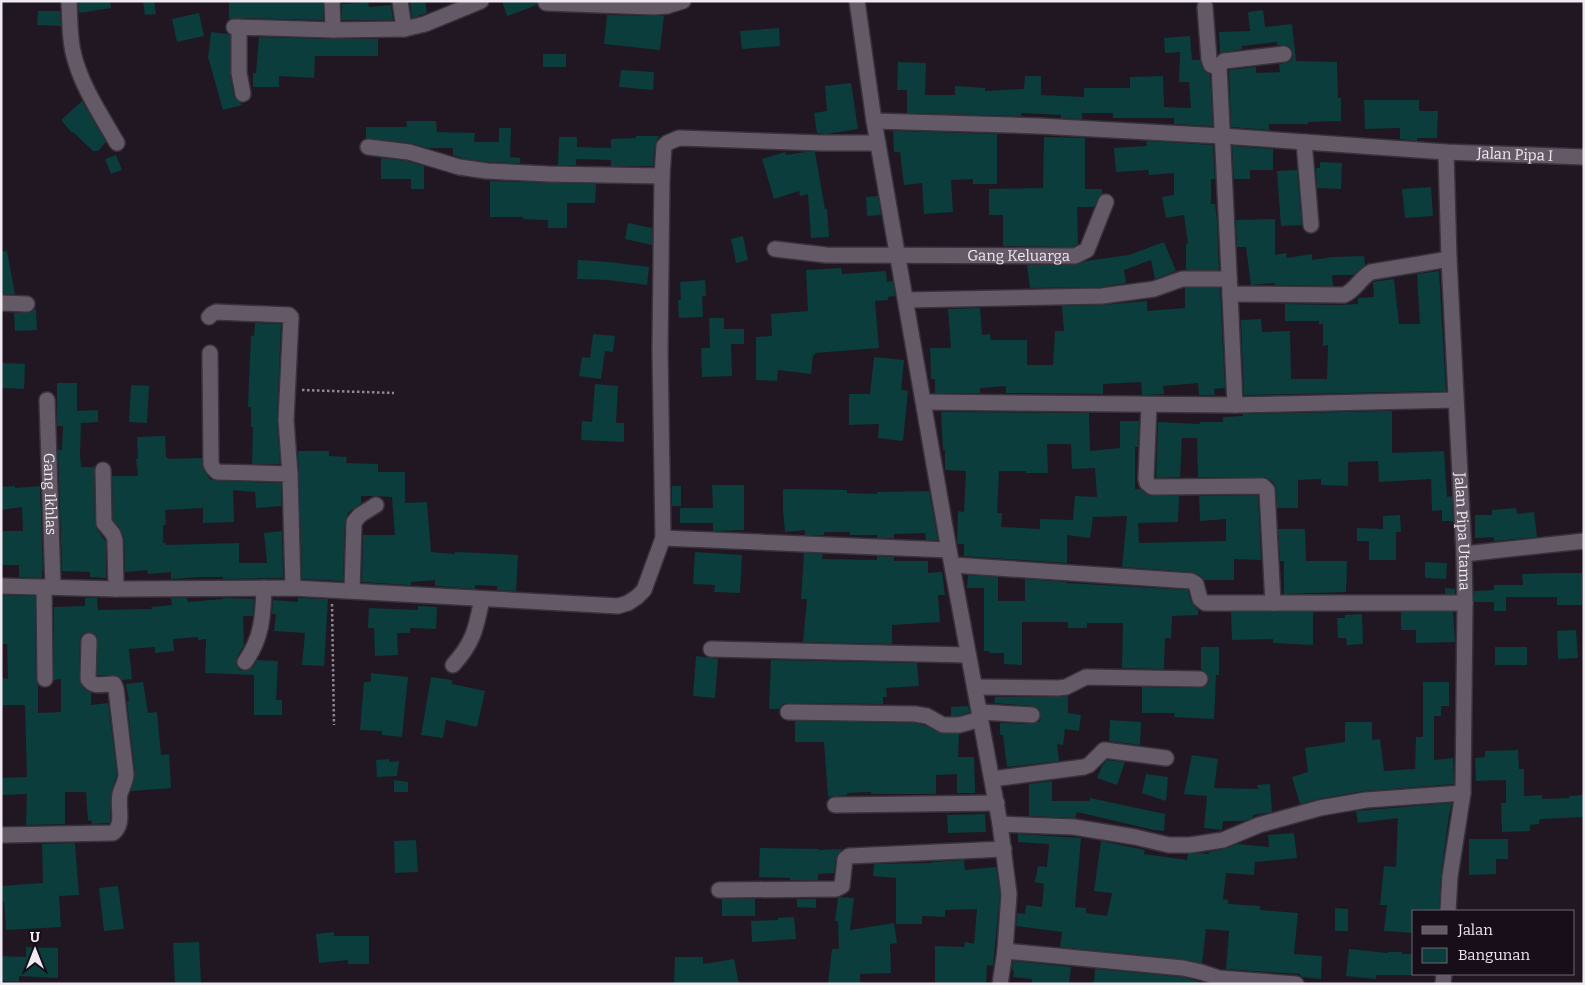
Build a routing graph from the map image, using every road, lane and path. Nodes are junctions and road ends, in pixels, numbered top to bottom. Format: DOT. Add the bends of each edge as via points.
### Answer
graph roads {
  1 [pos="69,1"];
  2 [pos="332,1"];
  3 [pos="400,1"];
  4 [pos="481,1"];
  5 [pos="682,1"];
  6 [pos="857,1"];
  7 [pos="546,3"];
  8 [pos="1205,7"];
  9 [pos="404,29"];
  10 [pos="333,30"];
  11 [pos="1284,54"];
  12 [pos="1218,67"];
  13 [pos="243,94"];
  14 [pos="874,121"];
  15 [pos="1222,136"];
  16 [pos="1304,142"];
  17 [pos="117,143"];
  18 [pos="878,143"];
  19 [pos="368,147"];
  20 [pos="1446,152"];
  21 [pos="1584,157"];
  22 [pos="662,176"];
  23 [pos="1106,202"];
  24 [pos="1311,225"];
  25 [pos="775,249"];
  26 [pos="897,255"];
  27 [pos="1449,259"];
  28 [pos="1230,287"];
  29 [pos="906,300"];
  30 [pos="1,303"];
  31 [pos="27,304"];
  32 [pos="209,317"];
  33 [pos="210,353"];
  34 [pos="288,390"];
  35 [pos="394,394"];
  36 [pos="47,400"];
  37 [pos="1456,400"];
  38 [pos="924,402"];
  39 [pos="1149,405"];
  40 [pos="1235,405"];
  41 [pos="103,470"];
  42 [pos="290,474"];
  43 [pos="376,505"];
  44 [pos="663,538"];
  45 [pos="1584,541"];
  46 [pos="949,550"];
  47 [pos="1464,554"];
  48 [pos="953,565"];
  49 [pos="1,586"];
  50 [pos="48,587"];
  51 [pos="264,588"];
  52 [pos="293,588"];
  53 [pos="116,589"];
  54 [pos="332,590"];
  55 [pos="352,591"];
  56 [pos="482,599"];
  57 [pos="1273,603"];
  58 [pos="1465,603"];
  59 [pos="90,641"];
  60 [pos="710,649"];
  61 [pos="968,655"];
  62 [pos="245,662"];
  63 [pos="453,664"];
  64 [pos="45,679"];
  65 [pos="1200,679"];
  66 [pos="975,688"];
  67 [pos="788,712"];
  68 [pos="1032,715"];
  69 [pos="980,716"];
  70 [pos="334,725"];
  71 [pos="1166,758"];
  72 [pos="992,779"];
  73 [pos="1463,793"];
  74 [pos="996,803"];
  75 [pos="835,805"];
  76 [pos="1000,824"];
  77 [pos="1,835"];
  78 [pos="1004,849"];
  79 [pos="718,890"];
  80 [pos="1448,910"];
  81 [pos="1005,951"];
  82 [pos="1218,981"];
  83 [pos="1000,984"];
  84 [pos="1296,984"];
  1 -- 17 [label="street" via="73,54 78,69"];
  2 -- 10 [label="street"];
  3 -- 9 [label="street"];
  4 -- 9 [label="street"];
  5 -- 7 [label="street" via="654,7"];
  6 -- 14 [label="street"];
  8 -- 12 [label="street" via="1209,59 1211,65"];
  9 -- 10 [label="street"];
  10 -- 13 [label="street" via="237,27 238,73"];
  11 -- 12 [label="street" via="1224,61"];
  12 -- 15 [label="street"];
  14 -- 15 [label="street, Jalan Pipa I"];
  14 -- 18 [label="street"];
  15 -- 16 [label="street, Jalan Pipa I"];
  15 -- 28 [label="street"];
  16 -- 20 [label="street, Jalan Pipa I"];
  16 -- 24 [label="street"];
  18 -- 22 [label="street" via="679,138 664,146"];
  18 -- 26 [label="street"];
  19 -- 22 [label="street" via="409,152 487,172"];
  20 -- 21 [label="street, Jalan Pipa I"];
  20 -- 27 [label="street, Jalan Pipa Utama"];
  22 -- 44 [label="street"];
  23 -- 26 [label="street, Gang Keluarga" via="1087,250 1075,256"];
  25 -- 26 [label="street, Gang Keluarga" via="826,255"];
  26 -- 29 [label="street"];
  27 -- 28 [label="street" via="1371,272 1344,295"];
  27 -- 37 [label="street, Jalan Pipa Utama"];
  28 -- 29 [label="street" via="1182,279 1154,290 1102,296"];
  28 -- 40 [label="street"];
  29 -- 38 [label="street"];
  30 -- 31 [label="street"];
  32 -- 34 [label="street" via="216,312 290,316"];
  33 -- 42 [label="street" via="213,468 217,472"];
  34 -- 35 [label="path"];
  34 -- 42 [label="street" via="286,420"];
  36 -- 50 [label="street, Gang Ikhlas"];
  37 -- 40 [label="street"];
  37 -- 47 [label="street, Jalan Pipa Utama"];
  38 -- 39 [label="street"];
  38 -- 46 [label="street"];
  39 -- 40 [label="street"];
  39 -- 57 [label="street" via="1146,478 1152,487 1265,488"];
  41 -- 53 [label="street" via="104,523 115,540"];
  42 -- 52 [label="street"];
  43 -- 55 [label="street" via="354,522"];
  44 -- 46 [label="street"];
  44 -- 56 [label="street" via="644,590 628,603 618,606"];
  45 -- 47 [label="street"];
  46 -- 48 [label="street"];
  47 -- 58 [label="street, Jalan Pipa Utama"];
  48 -- 57 [label="street" via="1191,581 1196,584 1204,603"];
  48 -- 61 [label="street"];
  49 -- 50 [label="street"];
  50 -- 53 [label="street"];
  50 -- 64 [label="street, Gang Ikhlas"];
  51 -- 52 [label="street"];
  51 -- 53 [label="street"];
  51 -- 62 [label="street" via="257,641"];
  52 -- 54 [label="street"];
  54 -- 55 [label="street"];
  54 -- 70 [label="path"];
  55 -- 56 [label="street"];
  56 -- 63 [label="street" via="472,641"];
  57 -- 58 [label="street"];
  58 -- 73 [label="street, Jalan Pipa Utama"];
  59 -- 77 [label="street" via="90,683 114,684 116,689 126,774 120,794 118,827 113,833"];
  60 -- 61 [label="street"];
  61 -- 66 [label="street"];
  65 -- 66 [label="street" via="1086,677 1058,688"];
  66 -- 69 [label="street"];
  67 -- 69 [label="street" via="915,714 927,716 943,725 959,725"];
  68 -- 69 [label="street"];
  69 -- 72 [label="street"];
  71 -- 72 [label="street" via="1108,749 1084,767"];
  72 -- 74 [label="street"];
  73 -- 76 [label="street" via="1366,800 1320,808 1259,825 1223,840 1190,845 1169,845 1074,827"];
  73 -- 80 [label="street, Jalan Pipa Utama"];
  74 -- 75 [label="street"];
  74 -- 76 [label="street"];
  76 -- 78 [label="street"];
  78 -- 79 [label="street" via="849,856 845,859 842,886 836,889"];
  78 -- 81 [label="street" via="1009,894"];
  81 -- 82 [label="street" via="1183,968 1201,972"];
  81 -- 83 [label="street"];
  82 -- 84 [label="street"];
}
